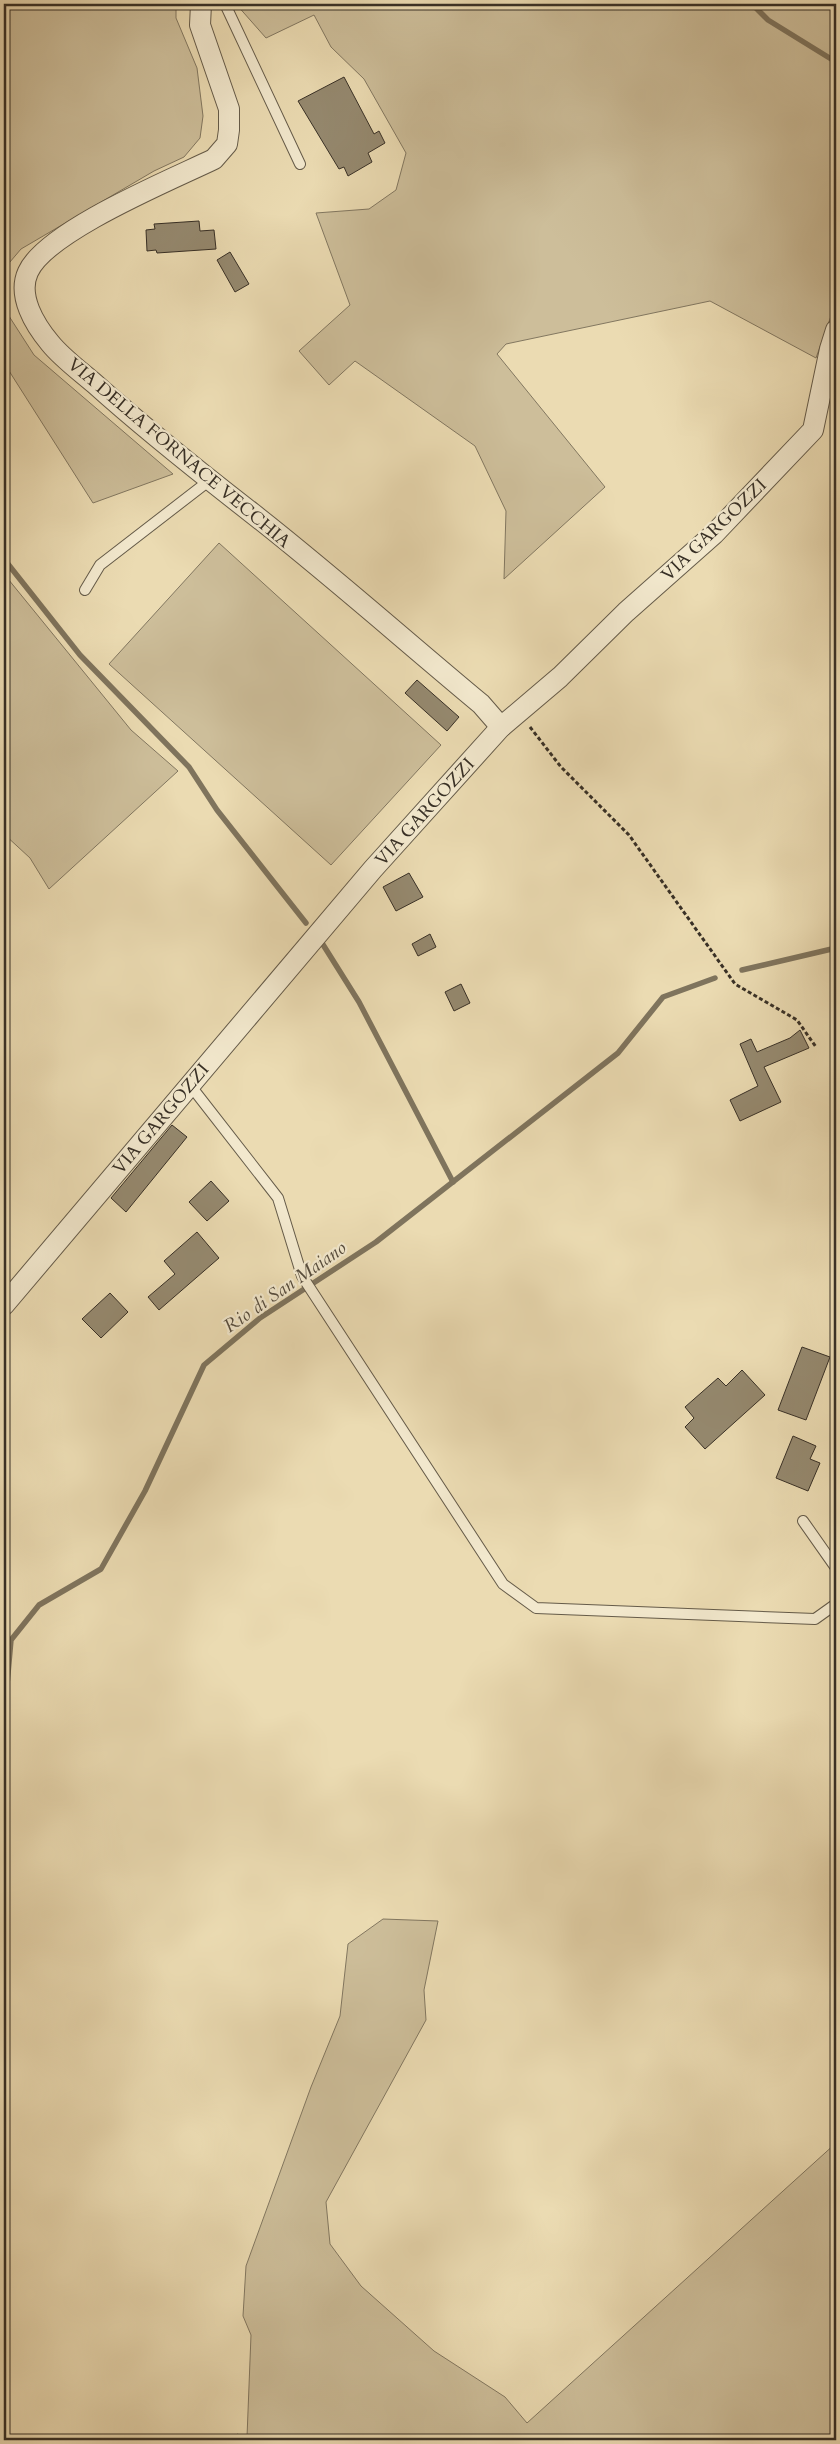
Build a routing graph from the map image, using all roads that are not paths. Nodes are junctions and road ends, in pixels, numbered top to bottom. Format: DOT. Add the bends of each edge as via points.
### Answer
graph roads {
  1 [pos="201,4"];
  2 [pos="225,4"];
  3 [pos="300,164"];
  4 [pos="836,330"];
  5 [pos="210,480"];
  6 [pos="85,590"];
  7 [pos="501,727"];
  8 [pos="190,1085"];
  9 [pos="4,1304"];
  10 [pos="803,1520"];
  11 [pos="836,1568"];
  12 [pos="836,1604"];
  1 -- 5 [label="street, VIA DELLA FORNACE VECCHIA" via="200,25 229,108 227,144 214,159 141,193 68,234 38,258 28,272 24,289 31,315 50,344 133,419"];
  2 -- 3 [label="lane"];
  4 -- 7 [label="street, VIA GARGOZZI" via="814,430 714,534 626,612 560,677"];
  5 -- 6 [label="lane" via="100,565"];
  5 -- 7 [label="street, VIA DELLA FORNACE VECCHIA" via="481,704"];
  7 -- 8 [label="street, VIA GARGOZZI" via="373,869"];
  8 -- 9 [label="street, VIA GARGOZZI"];
  8 -- 12 [label="lane" via="278,1198 304,1278 503,1584 536,1608 816,1619"];
  10 -- 11 [label="lane"];
}
